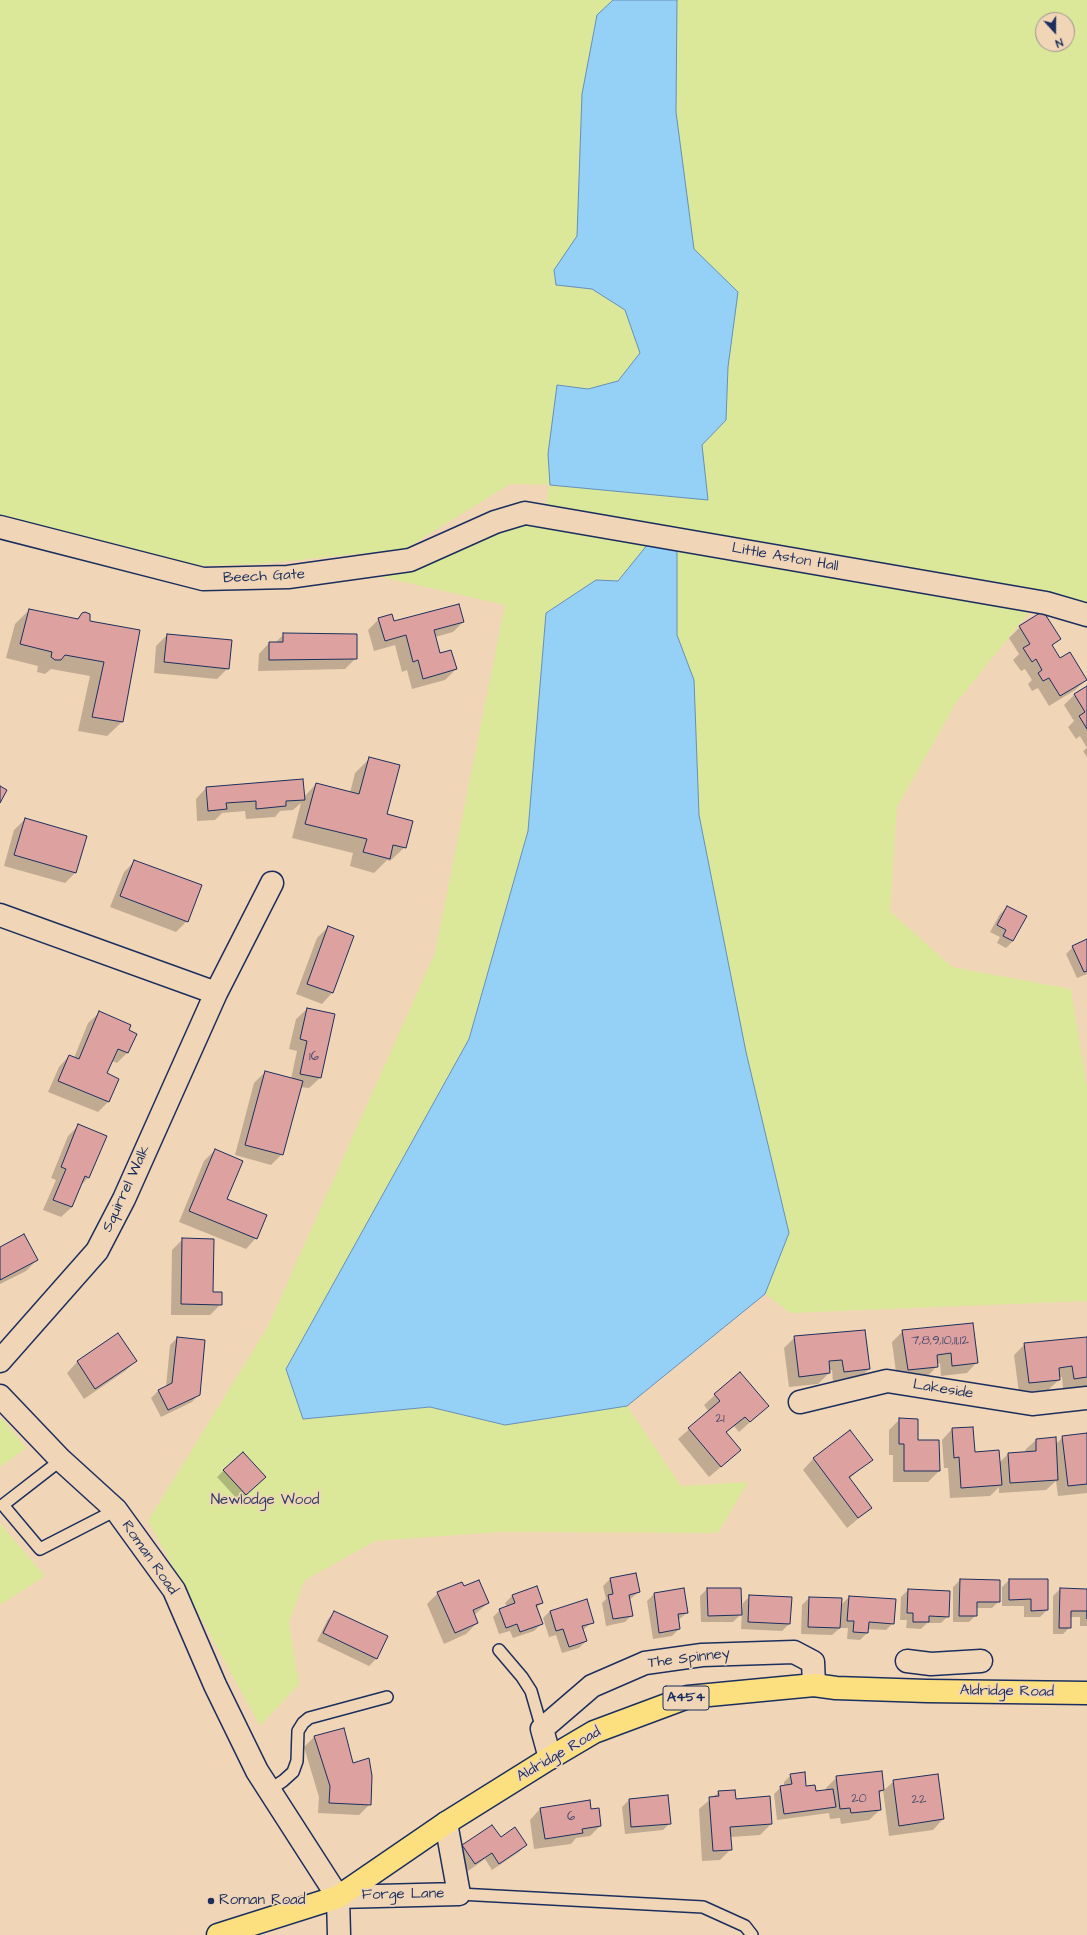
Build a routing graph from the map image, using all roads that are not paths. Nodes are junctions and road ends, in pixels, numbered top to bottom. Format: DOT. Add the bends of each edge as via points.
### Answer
graph roads {
  1 [pos="524,513"];
  2 [pos="0,527"];
  3 [pos="1046,603"];
  4 [pos="1087,615"];
  5 [pos="1087,631"];
  6 [pos="272,883"];
  7 [pos="0,915"];
  8 [pos="216,993"];
  9 [pos="0,1361"];
  10 [pos="0,1396"];
  11 [pos="1087,1398"];
  12 [pos="800,1402"];
  13 [pos="61,1460"];
  14 [pos="116,1510"];
  15 [pos="499,1650"];
  16 [pos="981,1661"];
  17 [pos="907,1662"];
  18 [pos="931,1664"];
  19 [pos="814,1685"];
  20 [pos="927,1691"];
  21 [pos="1087,1693"];
  22 [pos="387,1697"];
  23 [pos="542,1729"];
  24 [pos="550,1758"];
  25 [pos="269,1790"];
  26 [pos="446,1823"];
  27 [pos="459,1894"];
  28 [pos="338,1897"];
  29 [pos="218,1935"];
  30 [pos="339,1935"];
  31 [pos="752,1935"];
  1 -- 2 [label="street, Beech Gate" via="494,522 410,560 288,578 202,580"];
  1 -- 3 [label="street, Little Aston Hall"];
  3 -- 4 [label="street, Little Aston Hall"];
  3 -- 5 [label="street, Little Aston Hall"];
  6 -- 8 [label="street, Squirrel Walk"];
  7 -- 8 [label="street"];
  8 -- 9 [label="street, Squirrel Walk" via="124,1199 97,1251"];
  10 -- 13 [label="street, Roman Road"];
  11 -- 12 [label="street, Lakeside" via="1032,1404 888,1382"];
  13 -- 14 [label="street, Roman Road"];
  13 -- 14 [label="lane" via="3,1505 40,1549"];
  14 -- 25 [label="street, Roman Road" via="174,1590 219,1692 257,1771"];
  15 -- 23 [label="lane" via="531,1691"];
  16 -- 18 [label="street, Aldridge Road"];
  17 -- 18 [label="street, Aldridge Road"];
  18 -- 20 [label="street"];
  19 -- 20 [label="main road, Aldridge Road / A454"];
  19 -- 23 [label="street, The Spinney" via="813,1662 794,1652 702,1655 645,1663 592,1686"];
  19 -- 24 [label="main road, Aldridge Road / A454" via="688,1697 594,1732"];
  20 -- 21 [label="main road, Aldridge Road / A454"];
  22 -- 25 [label="lane" via="309,1718 298,1731 297,1761 293,1772"];
  23 -- 24 [label="street"];
  24 -- 26 [label="main road, Aldridge Road / A454"];
  25 -- 28 [label="street, Roman Road"];
  26 -- 27 [label="street, Forge Lane"];
  26 -- 28 [label="main road, Aldridge Road / A454"];
  27 -- 28 [label="street, Forge Lane"];
  27 -- 31 [label="lane" via="703,1907 745,1926"];
  28 -- 29 [label="main road, A454"];
  28 -- 30 [label="street"];
}
